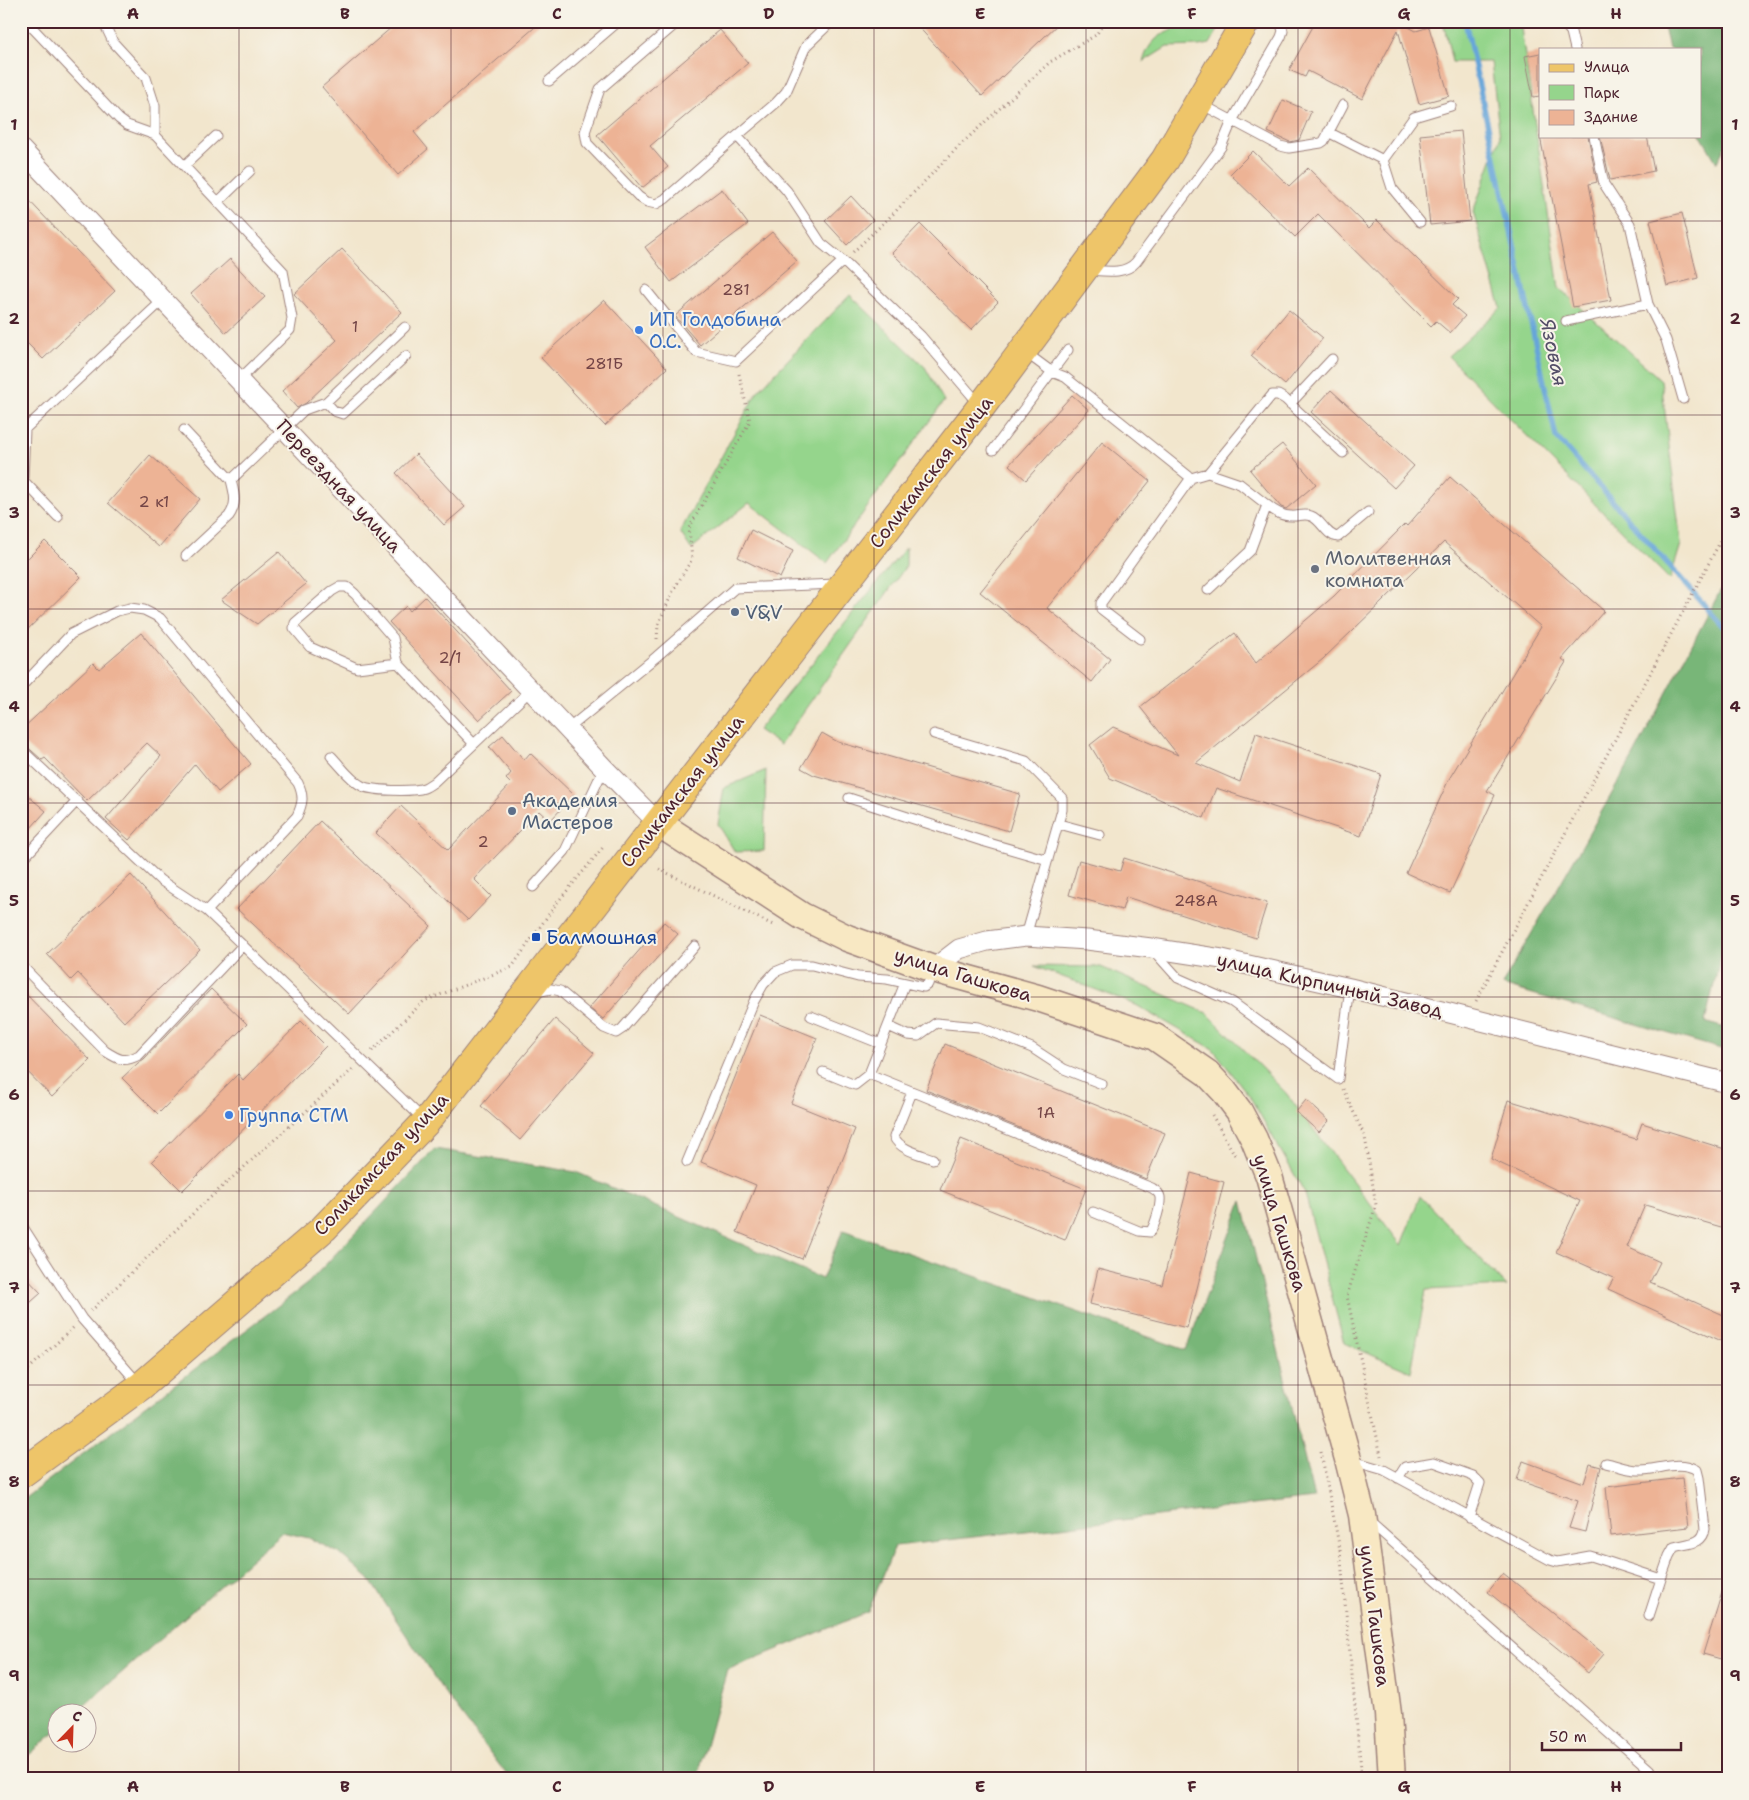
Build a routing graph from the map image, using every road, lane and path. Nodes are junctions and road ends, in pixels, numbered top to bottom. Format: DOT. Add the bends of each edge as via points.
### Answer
graph roads {
  1 [pos="26,21"];
  2 [pos="103,21"];
  3 [pos="619,21"];
  4 [pos="679,21"];
  5 [pos="832,21"];
  6 [pos="1105,21"];
  7 [pos="1246,21"];
  8 [pos="1280,21"];
  9 [pos="1562,21"];
  10 [pos="1575,48"];
  11 [pos="549,81"];
  12 [pos="1198,102"];
  13 [pos="1342,104"];
  14 [pos="1451,106"];
  15 [pos="1232,121"];
  16 [pos="1328,132"];
  17 [pos="155,135"];
  18 [pos="216,136"];
  19 [pos="737,136"];
  20 [pos="1594,138"];
  21 [pos="21,149"];
  22 [pos="1383,160"];
  23 [pos="184,166"];
  24 [pos="250,171"];
  25 [pos="218,202"];
  26 [pos="1420,222"];
  27 [pos="843,261"];
  28 [pos="1083,270"];
  29 [pos="646,290"];
  30 [pos="163,300"];
  31 [pos="1648,304"];
  32 [pos="1566,322"];
  33 [pos="405,327"];
  34 [pos="1023,350"];
  35 [pos="1068,350"];
  36 [pos="406,356"];
  37 [pos="1332,359"];
  38 [pos="736,361"];
  39 [pos="1052,372"];
  40 [pos="239,380"];
  41 [pos="1683,399"];
  42 [pos="326,402"];
  43 [pos="1290,404"];
  44 [pos="982,407"];
  45 [pos="23,427"];
  46 [pos="285,429"];
  47 [pos="184,430"];
  48 [pos="993,450"];
  49 [pos="1343,453"];
  50 [pos="1208,474"];
  51 [pos="1191,478"];
  52 [pos="22,480"];
  53 [pos="231,480"];
  54 [pos="1267,505"];
  55 [pos="1368,512"];
  56 [pos="58,517"];
  57 [pos="1727,526"];
  58 [pos="186,556"];
  59 [pos="844,583"];
  60 [pos="1208,590"];
  61 [pos="1140,639"];
  62 [pos="656,657"];
  63 [pos="398,663"];
  64 [pos="21,687"];
  65 [pos="532,690"];
  66 [pos="568,729"];
  67 [pos="934,734"];
  68 [pos="474,744"];
  69 [pos="21,749"];
  70 [pos="332,756"];
  71 [pos="604,768"];
  72 [pos="849,798"];
  73 [pos="77,801"];
  74 [pos="658,822"];
  75 [pos="1059,824"];
  76 [pos="1100,835"];
  77 [pos="605,845"];
  78 [pos="1048,860"];
  79 [pos="21,861"];
  80 [pos="533,887"];
  81 [pos="207,911"];
  82 [pos="1026,936"];
  83 [pos="243,945"];
  84 [pos="695,946"];
  85 [pos="1152,948"];
  86 [pos="21,965"];
  87 [pos="933,969"];
  88 [pos="905,983"];
  89 [pos="1350,988"];
  90 [pos="526,993"];
  91 [pos="811,1016"];
  92 [pos="1467,1018"];
  93 [pos="888,1026"];
  94 [pos="880,1044"];
  95 [pos="362,1060"];
  96 [pos="823,1072"];
  97 [pos="868,1074"];
  98 [pos="1338,1079"];
  99 [pos="1728,1083"];
  100 [pos="1102,1084"];
  101 [pos="912,1092"];
  102 [pos="426,1122"];
  103 [pos="933,1159"];
  104 [pos="687,1162"];
  105 [pos="1092,1212"];
  106 [pos="21,1224"];
  107 [pos="82,1319"];
  108 [pos="21,1376"];
  109 [pos="141,1386"];
  110 [pos="1348,1459"];
  111 [pos="1606,1463"];
  112 [pos="1384,1470"];
  113 [pos="21,1474"];
  114 [pos="1398,1478"];
  115 [pos="1362,1515"];
  116 [pos="1469,1517"];
  117 [pos="1661,1579"];
  118 [pos="1649,1616"];
  119 [pos="1392,1779"];
  120 [pos="1656,1779"];
  1 -- 17 [label="lane" via="119,119"];
  2 -- 17 [label="lane" via="113,42 146,78 155,106"];
  3 -- 11 [label="lane"];
  4 -- 19 [label="lane" via="600,89 584,132 587,143 639,197 656,204"];
  5 -- 19 [label="lane" via="806,46 786,92"];
  6 -- 27 [label="path" via="1096,35 1050,62"];
  7 -- 12 [label="main road, Соликамская улица"];
  8 -- 15 [label="lane" via="1281,37"];
  9 -- 10 [label="lane" via="1571,32"];
  12 -- 15 [label="lane"];
  12 -- 28 [label="main road, Соликамская улица" via="1164,160"];
  13 -- 16 [label="lane"];
  14 -- 22 [label="lane" via="1414,117"];
  15 -- 16 [label="lane" via="1272,143 1289,148 1321,143"];
  15 -- 28 [label="lane" via="1221,147 1132,267 1116,271"];
  16 -- 22 [label="lane"];
  17 -- 23 [label="lane"];
  18 -- 23 [label="lane"];
  19 -- 27 [label="lane" via="787,191 821,243"];
  20 -- 31 [label="lane" via="1604,184 1630,224"];
  21 -- 30 [label="street, Переездная улица"];
  22 -- 26 [label="lane" via="1392,188"];
  23 -- 25 [label="lane"];
  24 -- 25 [label="lane"];
  25 -- 40 [label="lane" via="283,271 292,318 287,335"];
  27 -- 38 [label="lane"];
  27 -- 44 [label="lane" via="922,336"];
  28 -- 34 [label="main road, Соликамская улица"];
  29 -- 38 [label="lane" via="696,352"];
  30 -- 40 [label="street, Переездная улица"];
  30 -- 45 [label="lane"];
  31 -- 32 [label="lane"];
  31 -- 41 [label="lane" via="1666,340"];
  33 -- 42 [label="lane"];
  34 -- 39 [label="lane"];
  34 -- 44 [label="main road, Соликамская улица"];
  35 -- 39 [label="lane"];
  36 -- 42 [label="lane" via="343,414 334,411"];
  37 -- 43 [label="lane"];
  38 -- 62 [label="path" via="750,421 688,528 692,559 674,588 658,625"];
  39 -- 48 [label="lane"];
  39 -- 51 [label="lane" via="1065,377"];
  40 -- 46 [label="street, Переездная улица"];
  42 -- 46 [label="lane" via="304,410"];
  43 -- 49 [label="lane"];
  43 -- 50 [label="lane" via="1278,395 1272,395"];
  44 -- 59 [label="main road, Соликамская улица"];
  45 -- 52 [label="lane"];
  46 -- 53 [label="lane"];
  46 -- 65 [label="street, Переездная улица"];
  47 -- 53 [label="lane"];
  50 -- 51 [label="lane"];
  50 -- 54 [label="lane" via="1240,484"];
  51 -- 61 [label="lane" via="1101,603 1106,614"];
  52 -- 56 [label="lane"];
  53 -- 58 [label="lane" via="235,497 233,510"];
  54 -- 55 [label="lane" via="1282,515 1313,517 1330,534 1338,537"];
  54 -- 60 [label="lane" via="1250,551"];
  57 -- 92 [label="path"];
  59 -- 62 [label="lane" via="735,588"];
  59 -- 74 [label="main road, Соликамская улица"];
  62 -- 66 [label="lane"];
  63 -- 63 [label="lane" via="392,638 347,587 332,591 295,623 294,628 310,648 357,668"];
  63 -- 68 [label="lane"];
  64 -- 81 [label="lane" via="71,634 117,611 130,608 144,610 160,618 298,783 303,793 297,816"];
  65 -- 66 [label="street, Переездная улица"];
  65 -- 68 [label="lane"];
  66 -- 71 [label="street, Переездная улица"];
  67 -- 75 [label="lane" via="1026,761 1062,798"];
  68 -- 70 [label="lane" via="434,782 413,790 363,787"];
  69 -- 73 [label="lane"];
  71 -- 74 [label="street, Переездная улица"];
  71 -- 80 [label="lane" via="565,851"];
  72 -- 78 [label="lane"];
  73 -- 79 [label="lane"];
  73 -- 81 [label="lane" via="160,880"];
  74 -- 87 [label="street, улица Гашкова" via="802,916 848,938"];
  74 -- 90 [label="main road, Соликамская улица"];
  75 -- 76 [label="lane"];
  75 -- 78 [label="lane"];
  77 -- 95 [label="path" via="556,904 512,967 424,1001"];
  78 -- 82 [label="lane"];
  81 -- 83 [label="lane"];
  82 -- 85 [label="street, улица Кирпичный Завод"];
  82 -- 87 [label="street, улица Кирпичный Завод" via="987,941 959,949"];
  83 -- 86 [label="lane" via="139,1055 129,1060 118,1059 105,1051"];
  83 -- 95 [label="lane"];
  84 -- 90 [label="lane" via="616,1033 604,1028 560,990"];
  85 -- 89 [label="street, улица Кирпичный Завод" via="1222,959"];
  85 -- 98 [label="lane" via="1178,978 1232,1002"];
  87 -- 88 [label="lane" via="928,984"];
  87 -- 110 [label="street, улица Гашкова" via="1038,998 1155,1037 1207,1073 1224,1091 1254,1139 1269,1176"];
  88 -- 93 [label="lane"];
  88 -- 104 [label="lane" via="858,977 812,966 792,965 775,972 754,1001"];
  89 -- 92 [label="street, улица Кирпичный Завод"];
  89 -- 98 [label="lane"];
  90 -- 102 [label="main road, Соликамская улица"];
  91 -- 94 [label="lane"];
  92 -- 99 [label="street, улица Кирпичный Завод"];
  93 -- 94 [label="lane"];
  93 -- 100 [label="lane" via="918,1036 936,1023 980,1027 1032,1048 1064,1069"];
  94 -- 97 [label="lane"];
  95 -- 102 [label="lane"];
  95 -- 107 [label="path"];
  96 -- 97 [label="lane" via="855,1085"];
  97 -- 101 [label="lane"];
  98 -- 112 [label="path" via="1365,1137 1376,1205 1347,1296"];
  101 -- 103 [label="lane" via="894,1137 903,1147"];
  101 -- 105 [label="lane" via="1152,1188 1160,1196 1155,1224 1150,1232 1139,1231"];
  102 -- 109 [label="main road, Соликамская улица" via="324,1228"];
  106 -- 107 [label="lane"];
  107 -- 108 [label="path"];
  107 -- 109 [label="lane"];
  109 -- 113 [label="main road, Соликамская улица"];
  110 -- 112 [label="lane"];
  110 -- 115 [label="street, улица Гашкова"];
  111 -- 117 [label="lane" via="1637,1470 1682,1465 1697,1470 1705,1535 1700,1541 1674,1547"];
  112 -- 114 [label="lane"];
  114 -- 116 [label="lane"];
  114 -- 116 [label="lane" via="1405,1467 1434,1462 1473,1476 1480,1483"];
  115 -- 119 [label="street, улица Гашкова" via="1388,1714"];
  115 -- 120 [label="lane" via="1641,1762"];
  116 -- 117 [label="lane" via="1550,1560 1557,1562 1590,1556"];
  117 -- 118 [label="lane"];
}
